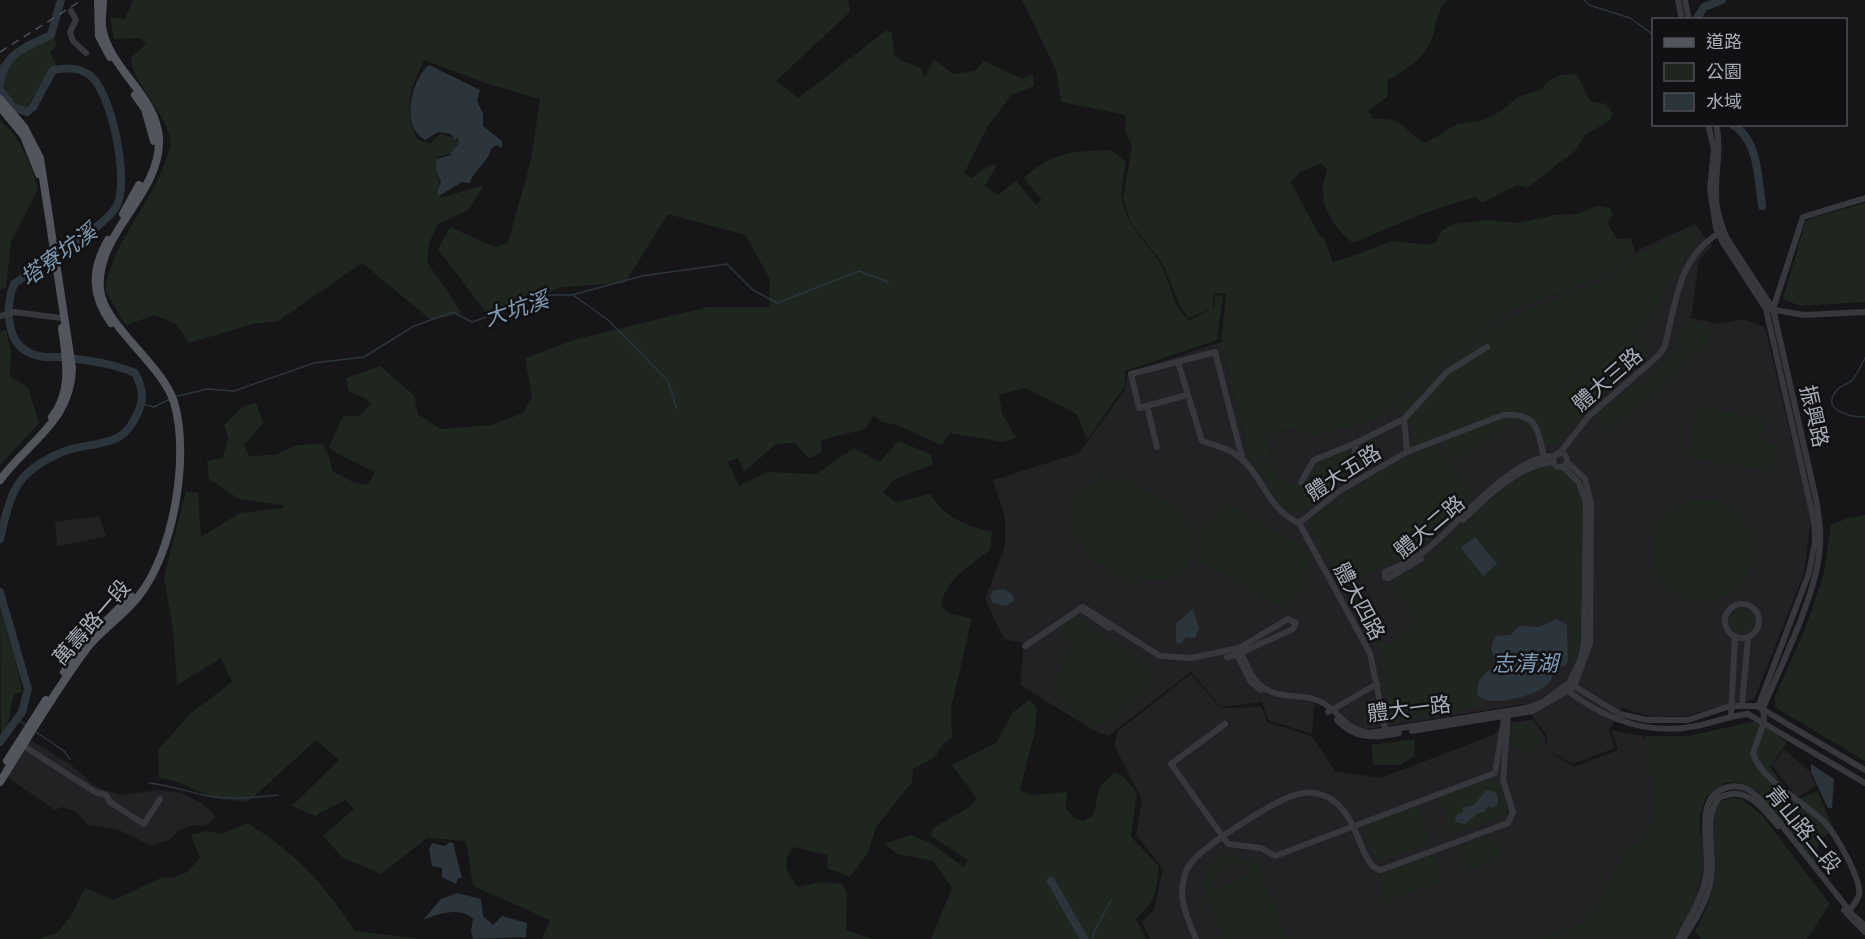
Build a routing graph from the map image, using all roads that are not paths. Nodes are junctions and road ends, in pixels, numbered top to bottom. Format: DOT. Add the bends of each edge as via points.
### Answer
graph roads {
  1 [pos="98,0"];
  2 [pos="103,0"];
  3 [pos="1678,0"];
  4 [pos="1685,0"];
  5 [pos="71,11"];
  6 [pos="1682,18"];
  7 [pos="1689,18"];
  8 [pos="86,54"];
  9 [pos="0,99"];
  10 [pos="0,107"];
  11 [pos="1708,126"];
  12 [pos="1716,126"];
  13 [pos="1865,198"];
  14 [pos="1721,233"];
  15 [pos="51,239"];
  16 [pos="1769,309"];
  17 [pos="1865,312"];
  18 [pos="1,315"];
  19 [pos="63,320"];
  20 [pos="1487,347"];
  21 [pos="1178,362"];
  22 [pos="70,368"];
  23 [pos="1187,395"];
  24 [pos="170,399"];
  25 [pos="1147,406"];
  26 [pos="1404,419"];
  27 [pos="1356,443"];
  28 [pos="1157,447"];
  29 [pos="1407,452"];
  30 [pos="1544,457"];
  31 [pos="1556,457"];
  32 [pos="1243,461"];
  33 [pos="1565,465"];
  34 [pos="0,473"];
  35 [pos="0,480"];
  36 [pos="1301,482"];
  37 [pos="1351,484"];
  38 [pos="1299,523"];
  39 [pos="1735,636"];
  40 [pos="1748,637"];
  41 [pos="1025,646"];
  42 [pos="1238,652"];
  43 [pos="1377,684"];
  44 [pos="1568,687"];
  45 [pos="1742,705"];
  46 [pos="1730,706"];
  47 [pos="1760,707"];
  48 [pos="1330,710"];
  49 [pos="1505,714"];
  50 [pos="1731,716"];
  51 [pos="1763,721"];
  52 [pos="1225,724"];
  53 [pos="1386,734"];
  54 [pos="21,744"];
  55 [pos="1865,770"];
  56 [pos="0,772"];
  57 [pos="0,782"];
  58 [pos="1865,783"];
  59 [pos="160,799"];
  60 [pos="1356,827"];
  61 [pos="1223,837"];
  62 [pos="1846,909"];
  63 [pos="1865,926"];
  64 [pos="1865,932"];
  65 [pos="1196,939"];
  66 [pos="1678,939"];
  67 [pos="1683,939"];
  1 -- 24 [label="main road, 萬壽路一段" via="99,36 145,109 155,142 152,162 100,255 95,290 105,315"];
  2 -- 24 [label="main road, 萬壽路一段" via="105,36 149,106 158,129 159,145 154,168 103,262 100,290 112,316"];
  3 -- 6 [label="street"];
  4 -- 7 [label="street"];
  5 -- 8 [label="street" via="75,20 70,32 73,41"];
  9 -- 15 [label="main road" via="35,143"];
  10 -- 15 [label="main road" via="24,136 35,159"];
  11 -- 14 [label="street, 振興路" via="1714,149 1711,204"];
  12 -- 14 [label="street, 振興路" via="1720,153 1715,194"];
  13 -- 16 [label="street" via="1803,217"];
  14 -- 16 [label="street, 振興路"];
  14 -- 31 [label="street, 體大三路" via="1695,254 1683,274 1659,355 1588,417"];
  15 -- 19 [label="main road"];
  15 -- 19 [label="main road" via="58,265"];
  16 -- 17 [label="street" via="1804,315"];
  16 -- 47 [label="street, 振興路" via="1810,499 1815,542 1809,573"];
  18 -- 19 [label="street" via="14,312"];
  19 -- 22 [label="main road"];
  20 -- 26 [label="street, 體大五路" via="1447,372"];
  21 -- 23 [label="street"];
  21 -- 25 [label="street" via="1131,375 1139,408"];
  21 -- 32 [label="street" via="1215,352"];
  22 -- 34 [label="main road" via="55,413"];
  22 -- 35 [label="main road" via="71,391 61,413"];
  23 -- 25 [label="street"];
  23 -- 32 [label="street" via="1202,441"];
  24 -- 54 [label="main road, 萬壽路一段" via="182,447 174,512 156,565 147,584 78,651"];
  25 -- 28 [label="street"];
  26 -- 27 [label="street, 體大五路"];
  26 -- 29 [label="street, 體大五路"];
  27 -- 36 [label="street, 體大五路" via="1314,460"];
  27 -- 37 [label="street"];
  29 -- 30 [label="street, 體大五路" via="1503,415 1518,414 1530,418 1537,428"];
  29 -- 37 [label="street, 體大五路"];
  30 -- 31 [label="street, 體大二路"];
  30 -- 31 [label="street, 體大二路" via="1522,467 1492,489 1428,549 1385,572 1385,577 1427,555 1490,495 1522,473"];
  31 -- 33 [label="street" via="1558,467"];
  31 -- 33 [label="street" via="1565,456"];
  32 -- 38 [label="street" via="1277,509"];
  33 -- 44 [label="street" via="1585,479 1591,503 1590,643"];
  37 -- 38 [label="street, 體大五路"];
  38 -- 43 [label="street, 體大四路" via="1363,638"];
  39 -- 40 [label="street"];
  39 -- 40 [label="street" via="1726,628 1725,616 1742,603 1753,607 1759,616 1758,626"];
  39 -- 46 [label="street"];
  40 -- 45 [label="street"];
  41 -- 42 [label="street" via="1083,607 1160,656 1191,658"];
  42 -- 42 [label="street" via="1293,629 1296,623 1288,620"];
  42 -- 48 [label="street, 體大一路" via="1265,689 1304,695"];
  43 -- 48 [label="street"];
  43 -- 53 [label="street, 體大四路"];
  44 -- 46 [label="street" via="1620,714 1647,720 1688,720"];
  44 -- 49 [label="street, 體大一路" via="1533,711"];
  44 -- 50 [label="street" via="1607,716 1645,728 1691,727"];
  45 -- 46 [label="street"];
  45 -- 47 [label="street"];
  46 -- 50 [label="street"];
  47 -- 51 [label="street"];
  47 -- 55 [label="street"];
  48 -- 53 [label="street, 體大一路" via="1361,732"];
  49 -- 53 [label="street, 體大一路"];
  49 -- 60 [label="street" via="1495,773"];
  49 -- 60 [label="street" via="1503,780 1513,812 1508,823 1381,870 1368,862"];
  50 -- 51 [label="street" via="1748,714"];
  51 -- 58 [label="street"];
  51 -- 62 [label="street" via="1755,743 1755,761 1832,831 1859,887 1856,901"];
  52 -- 61 [label="street" via="1171,764"];
  54 -- 56 [label="main road, 萬壽路一段"];
  54 -- 57 [label="main road, 萬壽路一段"];
  54 -- 59 [label="street" via="94,792 106,795 110,802 144,824"];
  60 -- 61 [label="street" via="1275,856 1261,848 1233,846"];
  60 -- 61 [label="street" via="1340,806 1313,792 1274,804"];
  61 -- 65 [label="street" via="1193,858 1186,870 1182,907"];
  62 -- 63 [label="street, 青山路二段"];
  62 -- 64 [label="street, 青山路二段"];
  62 -- 66 [label="street, 青山路二段" via="1756,794 1743,787 1730,787 1716,793 1708,804 1707,874 1694,911"];
  62 -- 67 [label="street, 青山路二段" via="1762,808 1749,796 1733,793 1713,805 1714,857 1707,898"];
}
